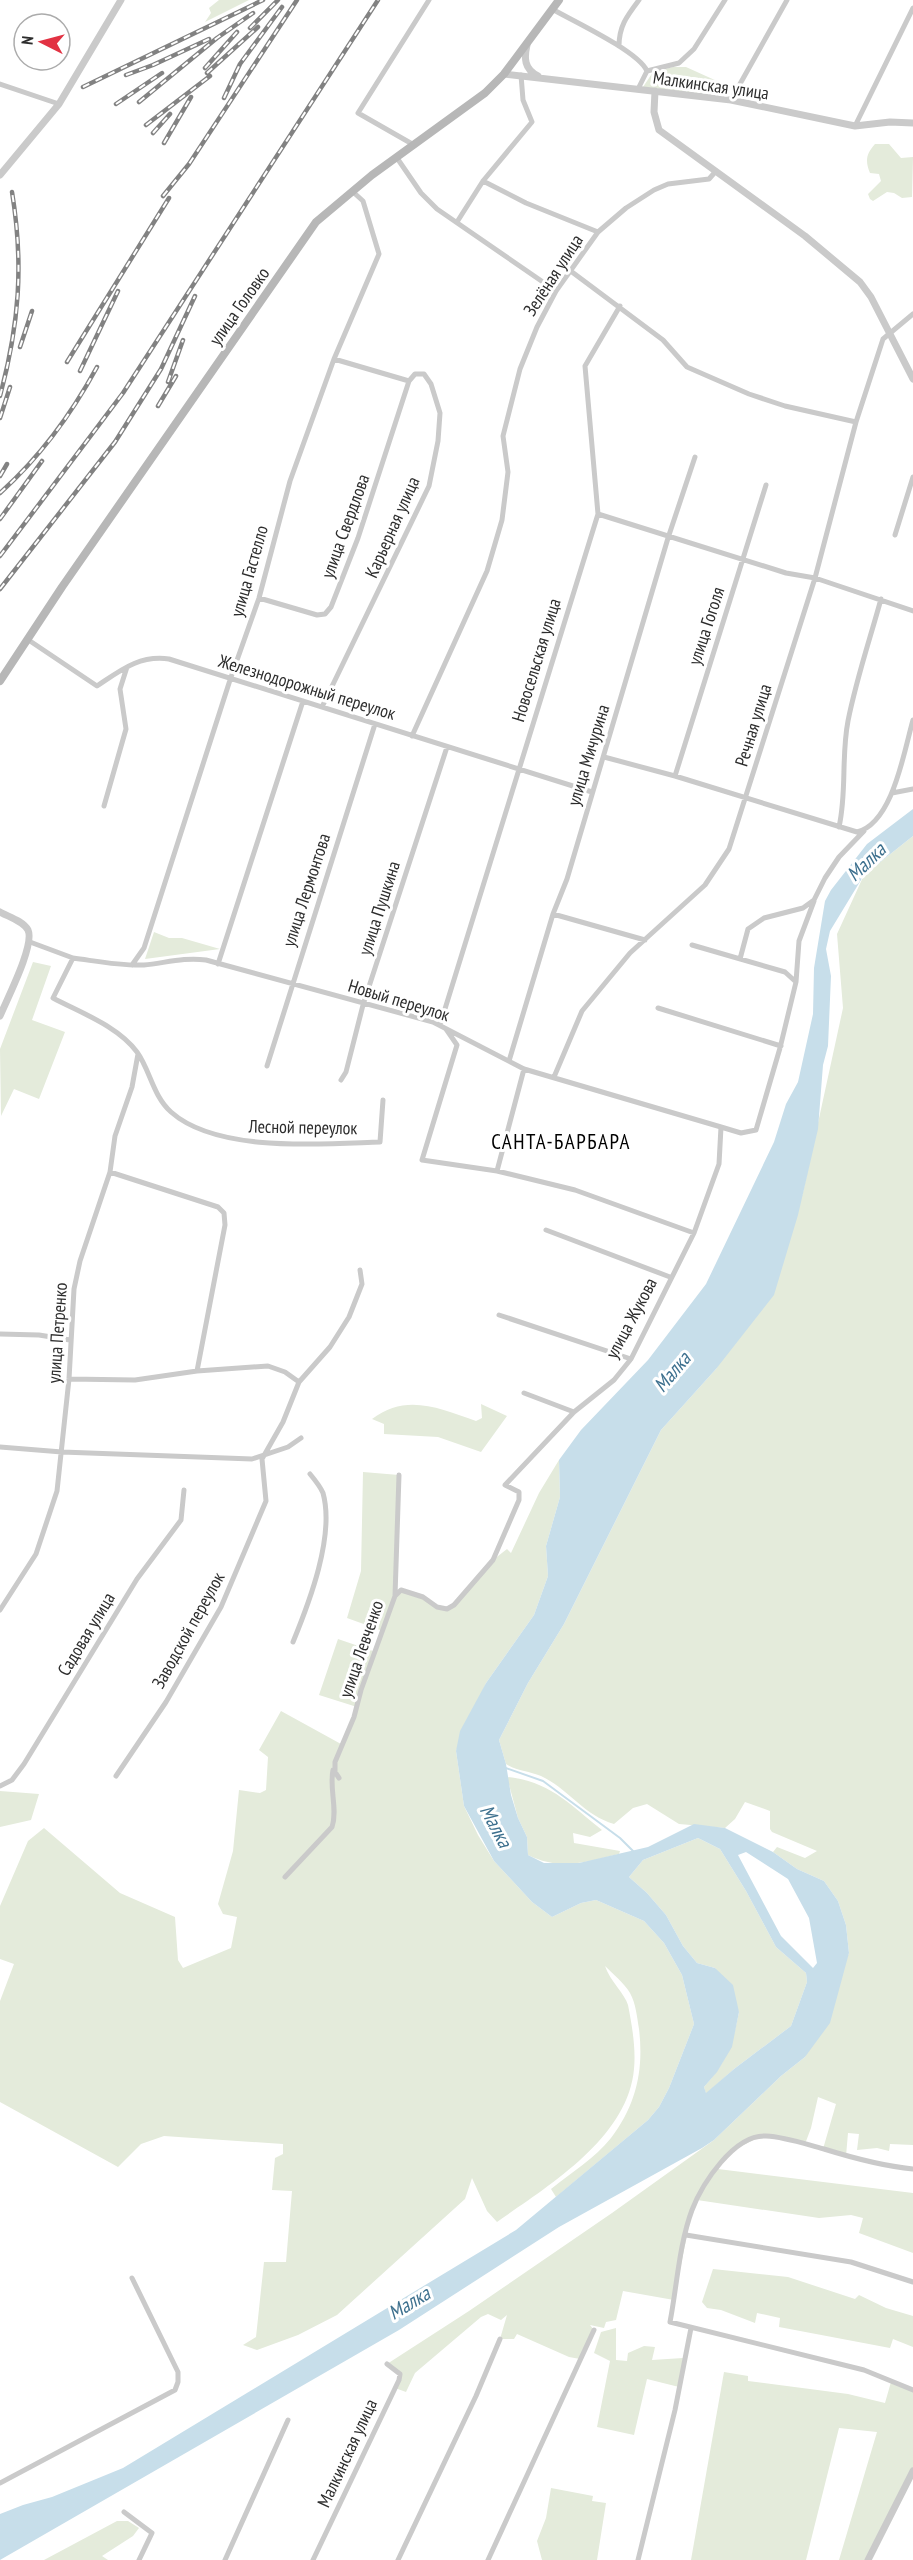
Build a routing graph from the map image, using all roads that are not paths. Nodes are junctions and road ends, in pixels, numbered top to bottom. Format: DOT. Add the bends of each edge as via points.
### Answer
graph roads {
  1 [pos="121,0"];
  2 [pos="429,0"];
  3 [pos="559,0"];
  4 [pos="639,0"];
  5 [pos="725,0"];
  6 [pos="787,0"];
  7 [pos="913,8"];
  8 [pos="552,9"];
  9 [pos="527,43"];
  10 [pos="619,46"];
  11 [pos="647,71"];
  12 [pos="504,74"];
  13 [pos="521,75"];
  14 [pos="543,78"];
  15 [pos="0,84"];
  16 [pos="638,89"];
  17 [pos="655,92"];
  18 [pos="731,100"];
  19 [pos="58,104"];
  20 [pos="913,123"];
  21 [pos="855,126"];
  22 [pos="414,145"];
  23 [pos="397,158"];
  24 [pos="716,171"];
  25 [pos="0,176"];
  26 [pos="483,181"];
  27 [pos="352,191"];
  28 [pos="457,222"];
  29 [pos="598,232"];
  30 [pos="572,272"];
  31 [pos="556,291"];
  32 [pos="620,306"];
  33 [pos="913,314"];
  34 [pos="890,333"];
  35 [pos="334,359"];
  36 [pos="910,365"];
  37 [pos="913,379"];
  38 [pos="409,381"];
  39 [pos="856,422"];
  40 [pos="695,457"];
  41 [pos="913,477"];
  42 [pos="766,485"];
  43 [pos="598,514"];
  44 [pos="895,535"];
  45 [pos="668,538"];
  46 [pos="743,560"];
  47 [pos="815,578"];
  48 [pos="259,598"];
  49 [pos="881,599"];
  50 [pos="913,611"];
  51 [pos="27,639"];
  52 [pos="128,665"];
  53 [pos="230,680"];
  54 [pos="0,681"];
  55 [pos="303,701"];
  56 [pos="322,707"];
  57 [pos="913,720"];
  58 [pos="375,724"];
  59 [pos="412,736"];
  60 [pos="447,747"];
  61 [pos="604,757"];
  62 [pos="518,768"];
  63 [pos="675,776"];
  64 [pos="913,789"];
  65 [pos="592,792"];
  66 [pos="892,794"];
  67 [pos="746,798"];
  68 [pos="104,806"];
  69 [pos="839,827"];
  70 [pos="866,830"];
  71 [pos="814,900"];
  72 [pos="0,912"];
  73 [pos="553,914"];
  74 [pos="645,940"];
  75 [pos="30,942"];
  76 [pos="692,945"];
  77 [pos="73,958"];
  78 [pos="740,959"];
  79 [pos="218,964"];
  80 [pos="132,965"];
  81 [pos="796,982"];
  82 [pos="292,984"];
  83 [pos="363,1005"];
  84 [pos="658,1008"];
  85 [pos="0,1016"];
  86 [pos="443,1026"];
  87 [pos="781,1046"];
  88 [pos="138,1054"];
  89 [pos="508,1061"];
  90 [pos="267,1066"];
  91 [pos="524,1069"];
  92 [pos="554,1077"];
  93 [pos="341,1080"];
  94 [pos="383,1100"];
  95 [pos="721,1127"];
  96 [pos="497,1171"];
  97 [pos="110,1172"];
  98 [pos="546,1230"];
  99 [pos="694,1233"];
  100 [pos="360,1270"];
  101 [pos="670,1277"];
  102 [pos="499,1315"];
  103 [pos="0,1334"];
  104 [pos="70,1340"];
  105 [pos="631,1359"];
  106 [pos="198,1371"];
  107 [pos="69,1379"];
  108 [pos="299,1383"];
  109 [pos="524,1393"];
  110 [pos="574,1412"];
  111 [pos="301,1438"];
  112 [pos="0,1447"];
  113 [pos="62,1452"];
  114 [pos="264,1455"];
  115 [pos="310,1474"];
  116 [pos="399,1475"];
  117 [pos="505,1485"];
  118 [pos="184,1490"];
  119 [pos="395,1596"];
  120 [pos="0,1610"];
  121 [pos="294,1642"];
  122 [pos="334,1767"];
  123 [pos="116,1776"];
  124 [pos="339,1778"];
  125 [pos="0,1786"];
  126 [pos="285,1877"];
  127 [pos="913,2169"];
  128 [pos="686,2235"];
  129 [pos="132,2278"];
  130 [pos="913,2282"];
  131 [pos="691,2328"];
  132 [pos="594,2330"];
  133 [pos="500,2339"];
  134 [pos="387,2364"];
  135 [pos="913,2390"];
  136 [pos="288,2420"];
  137 [pos="913,2471"];
  138 [pos="0,2483"];
  139 [pos="124,2512"];
  140 [pos="139,2560"];
  141 [pos="225,2560"];
  142 [pos="313,2560"];
  143 [pos="399,2560"];
  144 [pos="488,2560"];
  145 [pos="638,2560"];
  146 [pos="868,2560"];
  1 -- 19 [label="street"];
  2 -- 22 [label="street" via="358,113"];
  3 -- 8 [label="main road, улица Головко"];
  4 -- 10 [label="street" via="619,31"];
  5 -- 11 [label="street" via="694,49 679,63"];
  6 -- 18 [label="street"];
  7 -- 21 [label="street"];
  8 -- 9 [label="main road, улица Головко"];
  8 -- 10 [label="street"];
  9 -- 12 [label="main road, улица Головко"];
  9 -- 14 [label="street" via="526,63"];
  10 -- 11 [label="street" via="644,64"];
  11 -- 16 [label="street"];
  12 -- 13 [label="street, Малкинская улица"];
  12 -- 22 [label="main road, улица Головко" via="485,93"];
  13 -- 14 [label="street, Малкинская улица"];
  13 -- 26 [label="street" via="523,100 531,122"];
  14 -- 16 [label="street, Малкинская улица"];
  15 -- 19 [label="street"];
  16 -- 17 [label="street, Малкинская улица"];
  17 -- 18 [label="street, Малкинская улица"];
  17 -- 24 [label="street" via="654,112 659,130"];
  18 -- 21 [label="street, Малкинская улица"];
  19 -- 25 [label="street"];
  20 -- 21 [label="street, Малкинская улица"];
  22 -- 23 [label="main road, улица Головко"];
  23 -- 27 [label="main road, улица Головко"];
  23 -- 28 [label="street" via="421,192"];
  24 -- 29 [label="street, Зелёная улица" via="709,179 668,184 654,190"];
  24 -- 34 [label="street" via="842,265 871,297"];
  26 -- 28 [label="street"];
  26 -- 29 [label="street"];
  27 -- 35 [label="street, улица Гастелло" via="363,201 379,255"];
  27 -- 51 [label="main road, улица Головко" via="316,222"];
  28 -- 31 [label="street"];
  29 -- 30 [label="street, Зелёная улица"];
  30 -- 31 [label="street, Зелёная улица"];
  30 -- 32 [label="street"];
  31 -- 59 [label="street, Зелёная улица" via="520,369 503,436 508,472 502,520 488,571"];
  32 -- 39 [label="street" via="663,340 687,367 785,406"];
  32 -- 43 [label="street, Новосельская улица" via="585,366"];
  33 -- 34 [label="street"];
  34 -- 36 [label="street"];
  34 -- 39 [label="street, Речная улица" via="883,339"];
  35 -- 38 [label="street, Карьерная улица"];
  35 -- 48 [label="street, улица Гастелло" via="290,481"];
  36 -- 37 [label="street"];
  38 -- 48 [label="street, улица Свердлова" via="358,538 331,607 325,614 317,615"];
  38 -- 56 [label="street, Карьерная улица" via="415,374 424,374 441,413 429,486"];
  39 -- 47 [label="street, Речная улица"];
  40 -- 45 [label="street, улица Мичурина"];
  41 -- 44 [label="street"];
  42 -- 46 [label="street, улица Гоголя"];
  43 -- 45 [label="street"];
  43 -- 62 [label="street, Новосельская улица"];
  45 -- 46 [label="street"];
  45 -- 61 [label="street, улица Мичурина"];
  46 -- 47 [label="street"];
  46 -- 63 [label="street, улица Гоголя"];
  47 -- 49 [label="street"];
  47 -- 67 [label="street, Речная улица"];
  48 -- 53 [label="street, улица Гастелло"];
  49 -- 50 [label="street"];
  49 -- 69 [label="street" via="848,720 844,804"];
  51 -- 52 [label="street, Железнодорожный переулок" via="97,686"];
  51 -- 54 [label="main road, улица Головко"];
  52 -- 53 [label="street, Железнодорожный переулок" via="157,657"];
  52 -- 68 [label="street" via="120,689 126,729"];
  53 -- 55 [label="street, Железнодорожный переулок"];
  53 -- 80 [label="street, улица Гастелло" via="144,948"];
  55 -- 56 [label="street, Железнодорожный переулок"];
  55 -- 79 [label="street"];
  56 -- 58 [label="street, Железнодорожный переулок"];
  57 -- 66 [label="street"];
  58 -- 59 [label="street, Железнодорожный переулок"];
  58 -- 82 [label="street, улица Лермонтова"];
  59 -- 60 [label="street, Железнодорожный переулок"];
  60 -- 62 [label="street, Железнодорожный переулок"];
  60 -- 83 [label="street, улица Пушкина"];
  61 -- 63 [label="street"];
  61 -- 65 [label="street, улица Мичурина"];
  62 -- 65 [label="street, Железнодорожный переулок"];
  62 -- 86 [label="street, Новосельская улица"];
  63 -- 67 [label="street"];
  64 -- 66 [label="street"];
  65 -- 73 [label="street, улица Мичурина"];
  66 -- 70 [label="street"];
  67 -- 69 [label="street"];
  67 -- 74 [label="street, Речная улица" via="729,849 705,885"];
  69 -- 70 [label="street"];
  70 -- 71 [label="street" via="839,857"];
  71 -- 78 [label="street" via="803,908 764,918 748,929"];
  71 -- 81 [label="street" via="799,941"];
  72 -- 75 [label="street" via="27,928"];
  73 -- 74 [label="street"];
  73 -- 89 [label="street, улица Мичурина"];
  74 -- 92 [label="street, Речная улица" via="582,1011"];
  75 -- 77 [label="street"];
  75 -- 85 [label="street"];
  76 -- 78 [label="street"];
  77 -- 80 [label="street, Новый переулок"];
  77 -- 88 [label="street, Лесной переулок" via="53,998 124,1036"];
  78 -- 81 [label="street" via="785,972"];
  79 -- 80 [label="street, Новый переулок" via="187,959"];
  79 -- 82 [label="street, Новый переулок"];
  81 -- 87 [label="street"];
  82 -- 83 [label="street, Новый переулок"];
  82 -- 90 [label="street, улица Лермонтова"];
  83 -- 86 [label="street, Новый переулок"];
  83 -- 93 [label="street, улица Пушкина"];
  84 -- 87 [label="street"];
  86 -- 89 [label="street, Новый переулок"];
  86 -- 96 [label="street" via="457,1045 422,1160"];
  87 -- 95 [label="street, Новый переулок" via="756,1130 741,1133"];
  88 -- 94 [label="street, Лесной переулок" via="170,1112 202,1130 241,1141 380,1142"];
  88 -- 97 [label="street, улица Петренко" via="130,1096 115,1136"];
  89 -- 91 [label="street, Новый переулок"];
  91 -- 92 [label="street, Новый переулок"];
  91 -- 96 [label="street"];
  92 -- 95 [label="street, Новый переулок"];
  95 -- 99 [label="street, улица Жукова" via="719,1164"];
  96 -- 99 [label="street" via="575,1190"];
  97 -- 104 [label="street, улица Петренко" via="80,1261"];
  97 -- 106 [label="street" via="218,1207 224,1213"];
  98 -- 101 [label="street"];
  99 -- 101 [label="street, улица Жукова"];
  100 -- 108 [label="street" via="362,1284 349,1317"];
  101 -- 105 [label="street, улица Жукова"];
  102 -- 105 [label="street"];
  103 -- 104 [label="street"];
  104 -- 107 [label="street, улица Петренко"];
  105 -- 110 [label="street, улица Жукова" via="614,1380"];
  106 -- 107 [label="street" via="135,1380"];
  106 -- 108 [label="street" via="268,1366"];
  107 -- 113 [label="street, улица Петренко"];
  108 -- 114 [label="street"];
  109 -- 110 [label="street"];
  110 -- 117 [label="street, улица Жукова"];
  111 -- 114 [label="street"];
  112 -- 113 [label="street"];
  113 -- 114 [label="street" via="252,1459"];
  113 -- 120 [label="street, улица Петренко" via="57,1491 46,1529 36,1554"];
  114 -- 123 [label="street, Заводской переулок" via="261,1462 266,1501 221,1607 166,1702"];
  115 -- 121 [label="street" via="322,1492 325,1509 322,1552 311,1600"];
  116 -- 119 [label="street"];
  117 -- 119 [label="street, улица Левченко" via="519,1492 519,1500 493,1560 461,1600 447,1609 401,1590"];
  118 -- 125 [label="street, Садовая улица" via="181,1520 137,1579 24,1764 12,1780"];
  119 -- 122 [label="street, улица Левченко"];
  122 -- 124 [label="street"];
  122 -- 126 [label="street, улица Левченко" via="330,1784 335,1817 332,1827"];
  127 -- 128 [label="street" via="862,2160 779,2137 749,2138 728,2153 704,2187 692,2210"];
  128 -- 130 [label="street" via="851,2262"];
  128 -- 131 [label="street" via="670,2322"];
  129 -- 138 [label="street" via="178,2372 175,2390"];
  131 -- 135 [label="street" via="864,2370"];
  131 -- 145 [label="street"];
  132 -- 144 [label="street"];
  133 -- 143 [label="street"];
  134 -- 142 [label="street, Малкинская улица" via="400,2374 399,2380"];
  136 -- 141 [label="street"];
  137 -- 146 [label="street"];
  139 -- 140 [label="street" via="152,2532"];
}
